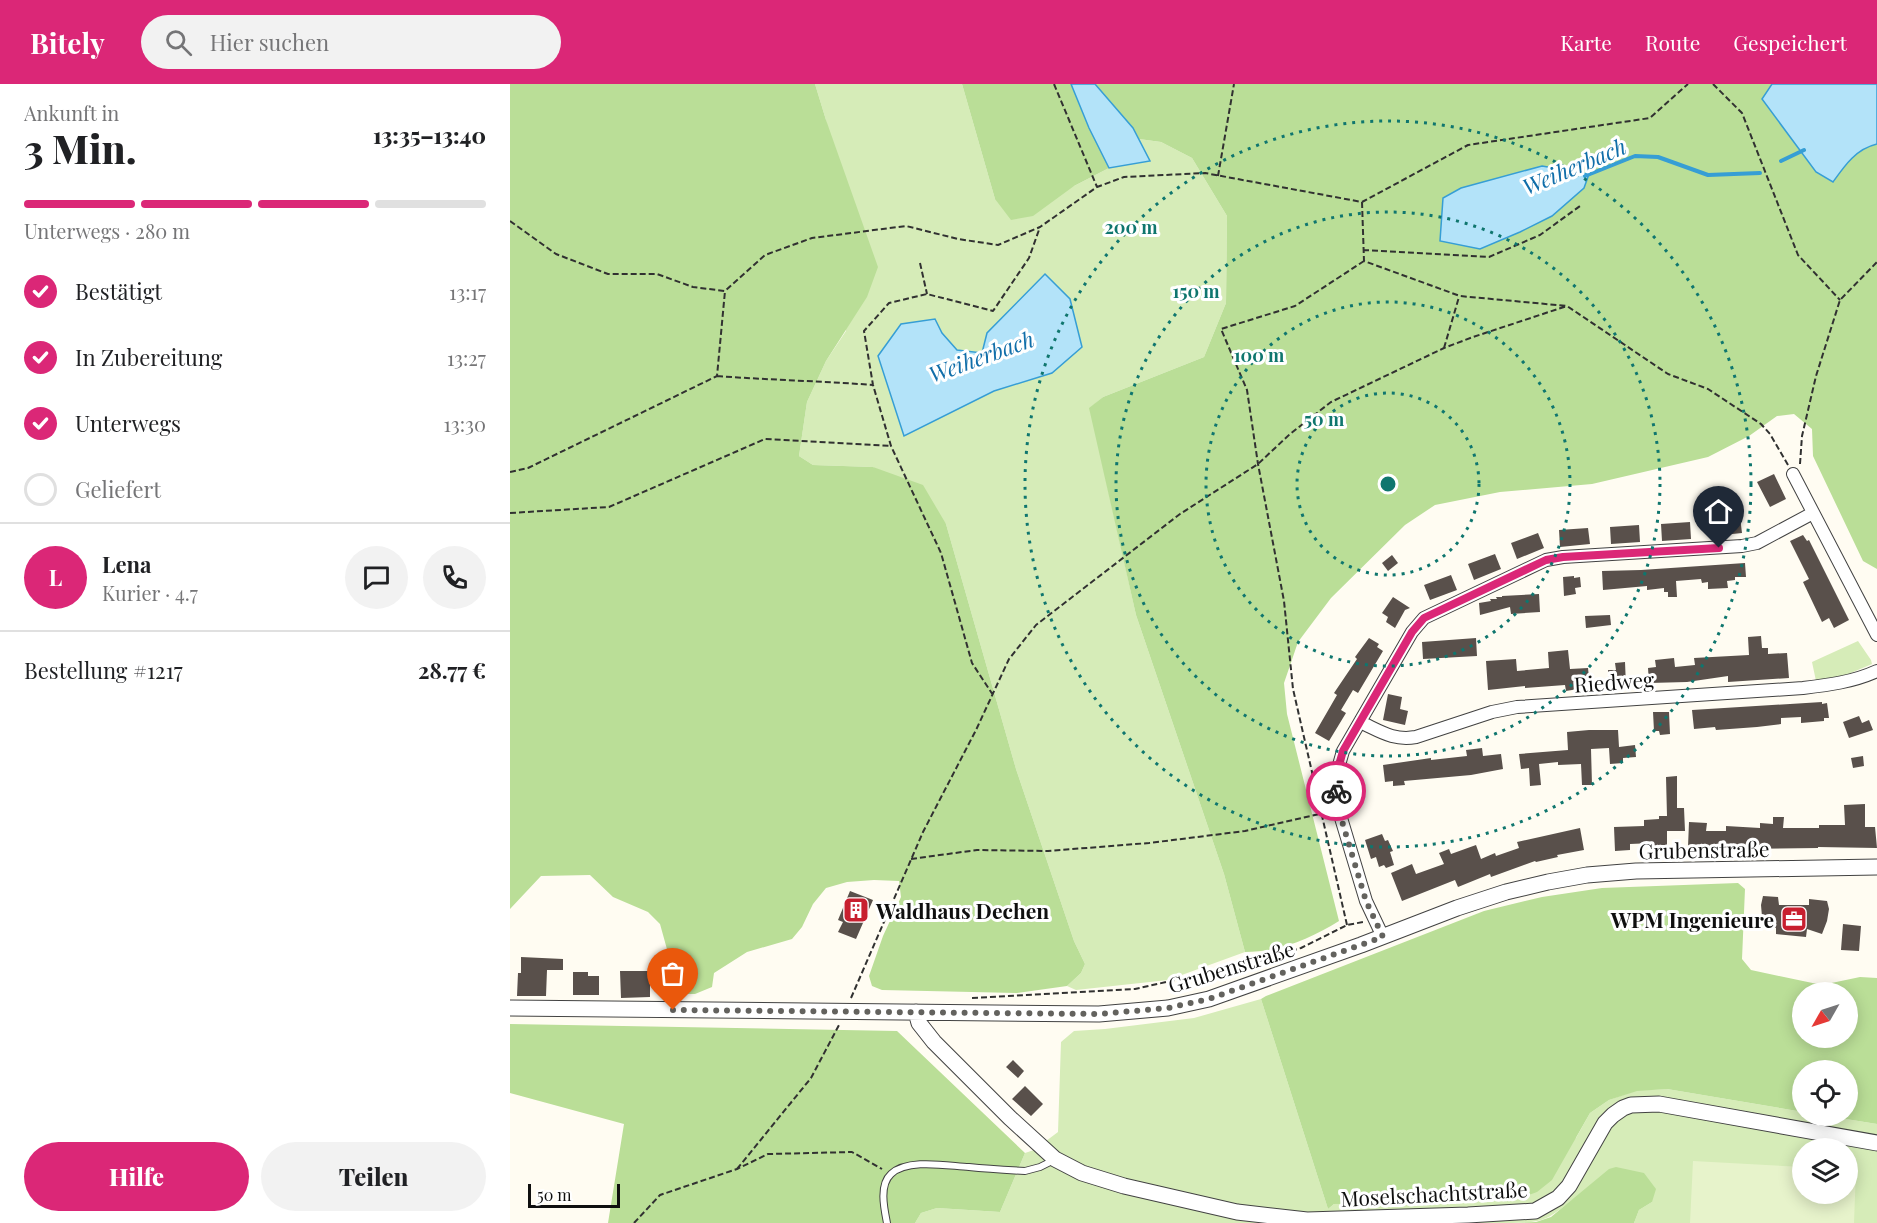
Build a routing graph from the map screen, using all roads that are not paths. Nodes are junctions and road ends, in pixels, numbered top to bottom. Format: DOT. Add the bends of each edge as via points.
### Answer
graph roads {
  1 [pos="1796,479"];
  2 [pos="1813,513"];
  3 [pos="1877,634"];
  4 [pos="1877,672"];
  5 [pos="1360,722"];
  6 [pos="1877,867"];
  7 [pos="1383,937"];
  8 [pos="510,1008"];
  9 [pos="916,1012"];
  10 [pos="1877,1143"];
  11 [pos="1056,1159"];
  12 [pos="887,1223"];
  1 -- 2 [label="street"];
  2 -- 3 [label="street"];
  2 -- 5 [label="street" via="1757,543 1742,546 1546,560 1424,618"];
  4 -- 5 [label="street, Riedweg" via="1803,688 1516,707 1403,739"];
  5 -- 7 [label="street" via="1343,751 1336,790 1366,901"];
  6 -- 7 [label="street, Grubenstraße" via="1587,875 1506,892"];
  7 -- 9 [label="street, Grubenstraße" via="1209,999 1168,1008 1099,1014"];
  8 -- 9 [label="street, Grubenstraße"];
  9 -- 11 [label="street, Moselschachtstraße" via="934,1042"];
  10 -- 11 [label="street, Moselschachtstraße" via="1659,1104 1631,1105 1605,1123 1569,1186 1535,1211 1307,1220 1237,1212 1124,1185 1082,1173"];
  11 -- 12 [label="lane" via="1025,1171 905,1166 891,1174 885,1184"];
}
